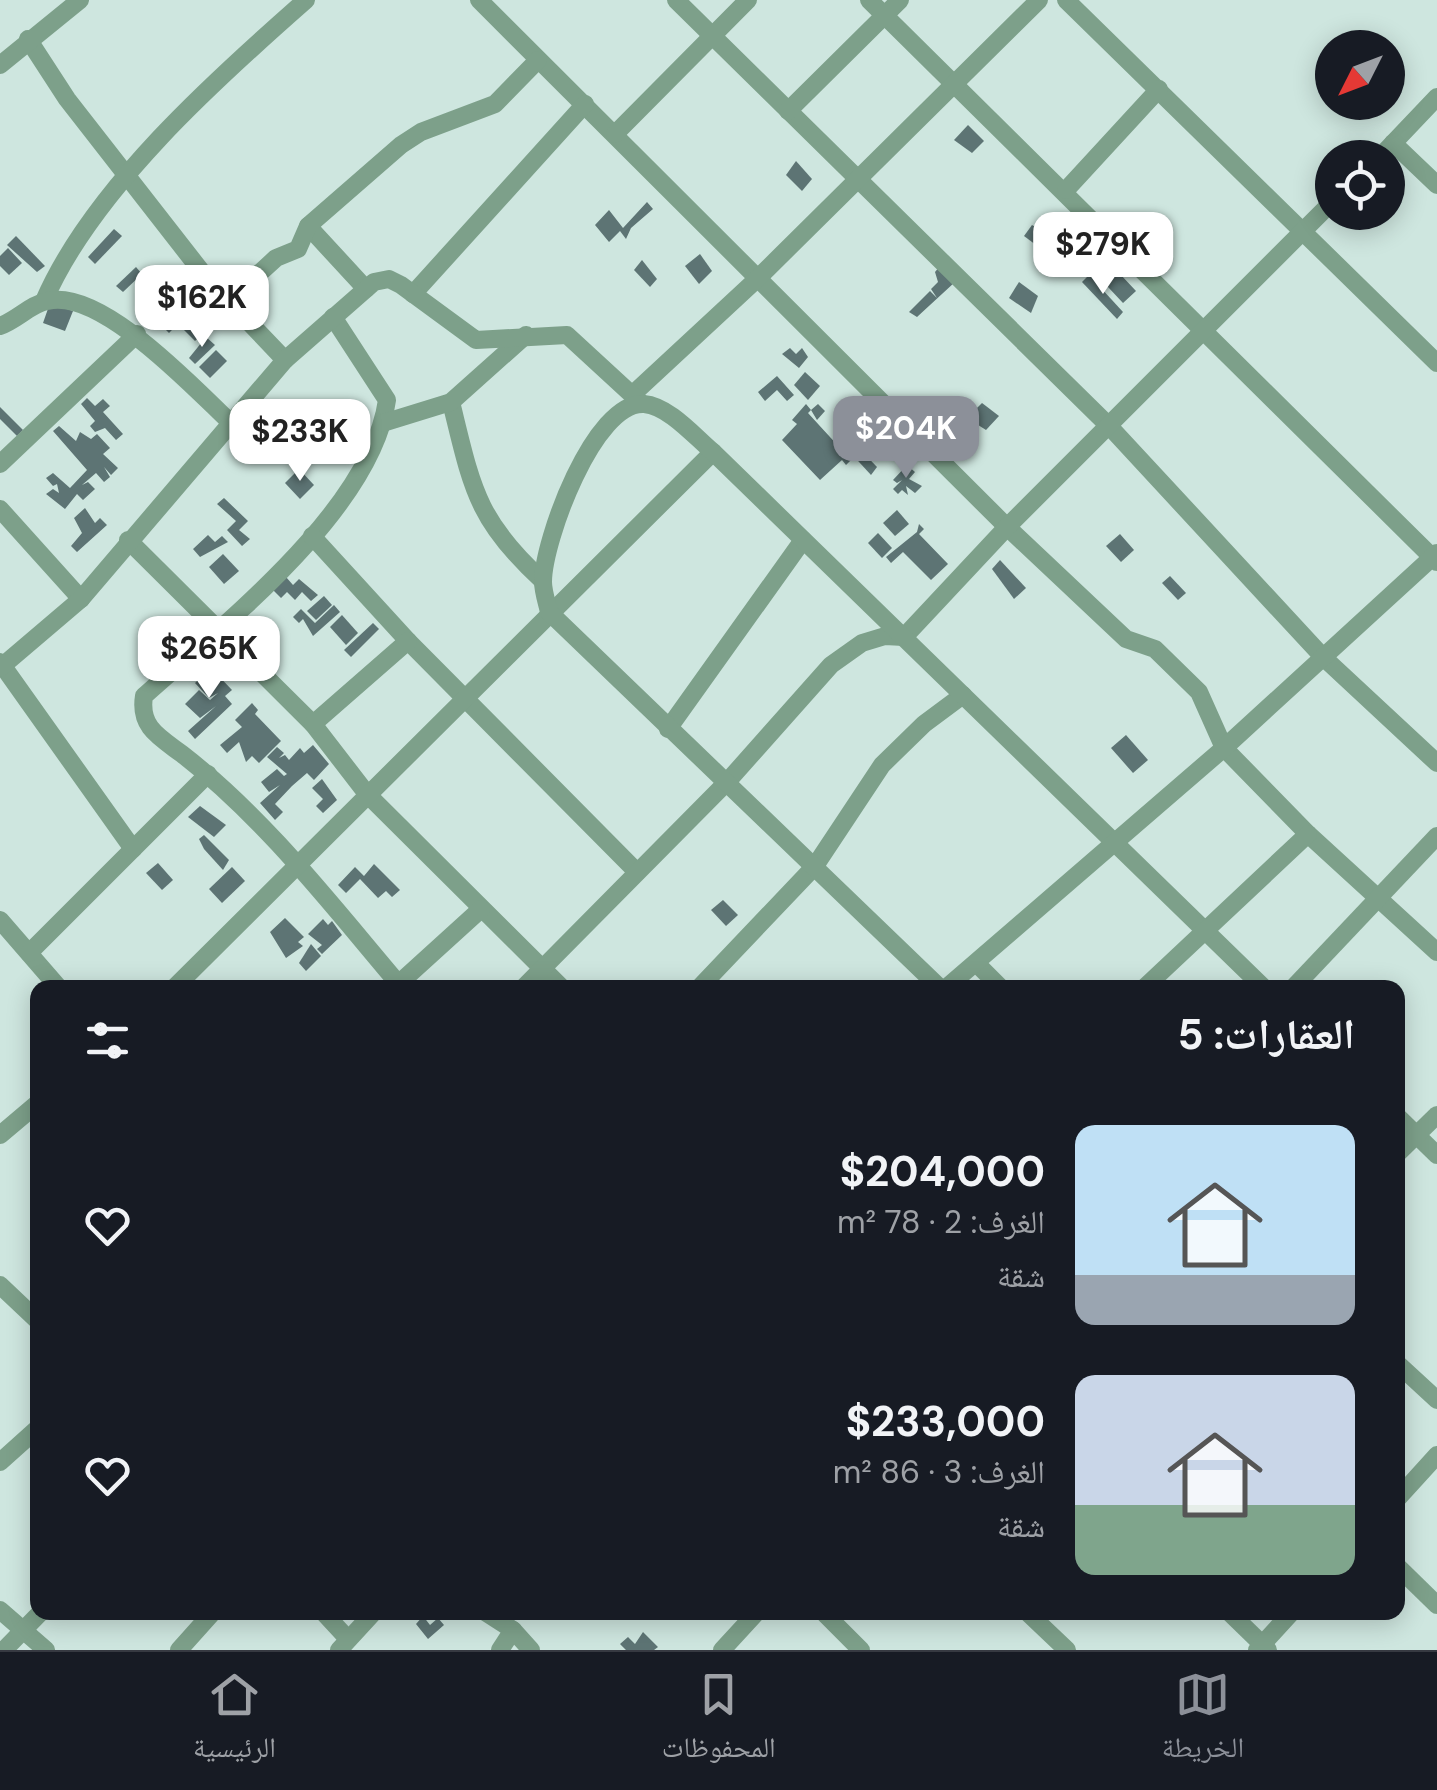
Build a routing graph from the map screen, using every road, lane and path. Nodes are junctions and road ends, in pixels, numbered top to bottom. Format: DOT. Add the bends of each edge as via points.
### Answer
graph roads {
  1 [pos="80,0"];
  2 [pos="306,0"];
  3 [pos="479,0"];
  4 [pos="676,0"];
  5 [pos="748,0"];
  6 [pos="869,0"];
  7 [pos="900,0"];
  8 [pos="1039,0"];
  9 [pos="1066,0"];
  10 [pos="884,15"];
  11 [pos="712,36"];
  12 [pos="28,39"];
  13 [pos="538,60"];
  14 [pos="0,65"];
  15 [pos="954,83"];
  16 [pos="1160,89"];
  17 [pos="1437,97"];
  18 [pos="584,104"];
  19 [pos="788,111"];
  20 [pos="615,134"];
  21 [pos="1397,140"];
  22 [pos="1405,153"];
  23 [pos="127,177"];
  24 [pos="856,178"];
  25 [pos="1437,184"];
  26 [pos="1066,190"];
  27 [pos="1315,218"];
  28 [pos="308,226"];
  29 [pos="1303,230"];
  30 [pos="758,279"];
  31 [pos="366,288"];
  32 [pos="413,294"];
  33 [pos="230,300"];
  34 [pos="44,301"];
  35 [pos="333,317"];
  36 [pos="0,326"];
  37 [pos="1204,328"];
  38 [pos="137,334"];
  39 [pos="526,335"];
  40 [pos="284,360"];
  41 [pos="1437,363"];
  42 [pos="638,399"];
  43 [pos="451,402"];
  44 [pos="229,422"];
  45 [pos="384,423"];
  46 [pos="1110,427"];
  47 [pos="713,452"];
  48 [pos="0,464"];
  49 [pos="0,509"];
  50 [pos="1006,527"];
  51 [pos="312,536"];
  52 [pos="128,540"];
  53 [pos="803,540"];
  54 [pos="1435,558"];
  55 [pos="543,581"];
  56 [pos="80,599"];
  57 [pos="549,612"];
  58 [pos="216,632"];
  59 [pos="904,638"];
  60 [pos="408,641"];
  61 [pos="1323,657"];
  62 [pos="1,665"];
  63 [pos="466,695"];
  64 [pos="963,695"];
  65 [pos="313,724"];
  66 [pos="668,728"];
  67 [pos="1224,748"];
  68 [pos="1437,764"];
  69 [pos="208,774"];
  70 [pos="726,782"];
  71 [pos="368,794"];
  72 [pos="1308,834"];
  73 [pos="1437,836"];
  74 [pos="1114,842"];
  75 [pos="133,849"];
  76 [pos="296,865"];
  77 [pos="815,866"];
  78 [pos="638,872"];
  79 [pos="1378,899"];
  80 [pos="481,909"];
  81 [pos="0,920"];
  82 [pos="1204,929"];
  83 [pos="1437,952"];
  84 [pos="29,953"];
  85 [pos="977,964"];
  86 [pos="543,969"];
  87 [pos="52,980"];
  88 [pos="182,980"];
  89 [pos="393,980"];
  90 [pos="404,980"];
  91 [pos="531,980"];
  92 [pos="554,980"];
  93 [pos="707,980"];
  94 [pos="935,980"];
  95 [pos="954,980"];
  96 [pos="993,980"];
  97 [pos="1152,980"];
  98 [pos="1256,980"];
  99 [pos="1302,980"];
  100 [pos="1437,1115"];
  101 [pos="30,1117"];
  102 [pos="1405,1124"];
  103 [pos="1416,1134"];
  104 [pos="0,1136"];
  105 [pos="1405,1146"];
  106 [pos="1437,1155"];
  107 [pos="0,1285"];
  108 [pos="30,1313"];
  109 [pos="1405,1370"];
  110 [pos="1437,1400"];
  111 [pos="30,1434"];
  112 [pos="1437,1456"];
  113 [pos="2,1457"];
  114 [pos="1405,1490"];
  115 [pos="1405,1574"];
  116 [pos="1437,1605"];
  117 [pos="0,1610"];
  118 [pos="34,1620"];
  119 [pos="202,1620"];
  120 [pos="327,1620"];
  121 [pos="366,1620"];
  122 [pos="496,1620"];
  123 [pos="750,1620"];
  124 [pos="831,1620"];
  125 [pos="1034,1620"];
  126 [pos="1237,1620"];
  127 [pos="1286,1620"];
  128 [pos="25,1630"];
  129 [pos="512,1630"];
  130 [pos="343,1644"];
  131 [pos="1263,1648"];
  132 [pos="1063,1649"];
  133 [pos="4,1650"];
  134 [pos="46,1650"];
  135 [pos="179,1650"];
  136 [pos="500,1650"];
  137 [pos="531,1650"];
  138 [pos="722,1650"];
  139 [pos="862,1650"];
  1 -- 12 [label="street"];
  2 -- 23 [label="street" via="196,101"];
  3 -- 13 [label="street"];
  4 -- 11 [label="street"];
  5 -- 11 [label="street"];
  6 -- 10 [label="street"];
  7 -- 10 [label="street"];
  8 -- 15 [label="street"];
  9 -- 16 [label="street"];
  10 -- 15 [label="street"];
  10 -- 19 [label="street"];
  11 -- 19 [label="street"];
  11 -- 20 [label="street"];
  12 -- 14 [label="street"];
  12 -- 23 [label="street"];
  13 -- 18 [label="street"];
  13 -- 28 [label="street" via="496,104 421,132"];
  15 -- 24 [label="street"];
  15 -- 26 [label="street"];
  16 -- 26 [label="street"];
  16 -- 29 [label="street"];
  17 -- 21 [label="street"];
  18 -- 20 [label="street"];
  18 -- 32 [label="street"];
  19 -- 24 [label="street"];
  20 -- 30 [label="street"];
  22 -- 25 [label="street"];
  23 -- 33 [label="street"];
  23 -- 34 [label="street" via="57,270"];
  24 -- 30 [label="street"];
  24 -- 46 [label="street"];
  26 -- 37 [label="street"];
  27 -- 29 [label="street"];
  28 -- 31 [label="street"];
  28 -- 33 [label="street" via="298,249 276,258"];
  29 -- 37 [label="street"];
  29 -- 41 [label="street"];
  30 -- 42 [label="street"];
  30 -- 50 [label="street"];
  31 -- 32 [label="street" via="389,279"];
  31 -- 35 [label="street"];
  32 -- 39 [label="street" via="476,340"];
  33 -- 40 [label="street"];
  34 -- 36 [label="street"];
  34 -- 38 [label="street" via="73,303"];
  35 -- 40 [label="street"];
  35 -- 45 [label="street" via="382,387"];
  37 -- 46 [label="street"];
  37 -- 54 [label="street"];
  38 -- 44 [label="street"];
  38 -- 48 [label="street"];
  39 -- 42 [label="street" via="578,340"];
  39 -- 43 [label="street"];
  40 -- 44 [label="street"];
  42 -- 47 [label="street"];
  42 -- 55 [label="street" via="615,415 586,454"];
  43 -- 45 [label="street"];
  43 -- 55 [label="street" via="481,512"];
  44 -- 52 [label="street" via="206,457"];
  45 -- 51 [label="street" via="360,478"];
  46 -- 50 [label="street"];
  46 -- 61 [label="street"];
  47 -- 53 [label="street"];
  47 -- 57 [label="street"];
  49 -- 56 [label="street"];
  50 -- 59 [label="street"];
  50 -- 67 [label="street" via="1126,639 1155,649 1199,692"];
  51 -- 58 [label="street"];
  51 -- 60 [label="street"];
  52 -- 56 [label="street"];
  52 -- 58 [label="street"];
  53 -- 59 [label="street"];
  53 -- 66 [label="street"];
  54 -- 61 [label="street"];
  55 -- 57 [label="street"];
  56 -- 62 [label="street"];
  57 -- 63 [label="street"];
  57 -- 66 [label="street"];
  58 -- 65 [label="street"];
  58 -- 69 [label="street" via="144,696 141,712 148,728"];
  59 -- 64 [label="street"];
  59 -- 70 [label="street" via="884,636 844,653"];
  60 -- 63 [label="street"];
  60 -- 65 [label="street"];
  61 -- 67 [label="street"];
  61 -- 68 [label="street"];
  62 -- 75 [label="street"];
  63 -- 71 [label="street"];
  63 -- 78 [label="street"];
  64 -- 74 [label="street"];
  64 -- 77 [label="street" via="882,765"];
  65 -- 71 [label="street"];
  66 -- 70 [label="street"];
  67 -- 72 [label="street"];
  67 -- 74 [label="street"];
  69 -- 75 [label="street"];
  69 -- 76 [label="street"];
  70 -- 77 [label="street"];
  70 -- 78 [label="street"];
  71 -- 76 [label="street"];
  71 -- 80 [label="street"];
  72 -- 79 [label="street"];
  72 -- 82 [label="street"];
  73 -- 79 [label="street"];
  74 -- 82 [label="street"];
  74 -- 85 [label="street"];
  75 -- 84 [label="street"];
  76 -- 88 [label="street"];
  76 -- 89 [label="street"];
  77 -- 93 [label="street"];
  77 -- 94 [label="street"];
  78 -- 86 [label="street"];
  79 -- 83 [label="street"];
  79 -- 99 [label="street"];
  80 -- 86 [label="street"];
  80 -- 90 [label="street"];
  81 -- 84 [label="street"];
  82 -- 97 [label="street"];
  82 -- 98 [label="street"];
  84 -- 87 [label="street"];
  85 -- 95 [label="street"];
  85 -- 96 [label="street"];
  86 -- 91 [label="street"];
  86 -- 92 [label="street"];
  100 -- 103 [label="street"];
  101 -- 104 [label="street"];
  102 -- 103 [label="street"];
  103 -- 105 [label="street"];
  103 -- 106 [label="street"];
  107 -- 108 [label="street"];
  109 -- 110 [label="street"];
  111 -- 113 [label="street"];
  112 -- 114 [label="street"];
  115 -- 116 [label="street"];
  117 -- 128 [label="street"];
  118 -- 128 [label="street"];
  119 -- 135 [label="street"];
  120 -- 130 [label="street"];
  121 -- 130 [label="street"];
  122 -- 129 [label="street"];
  123 -- 138 [label="street"];
  124 -- 139 [label="street"];
  125 -- 132 [label="street"];
  126 -- 131 [label="street"];
  127 -- 131 [label="street"];
  128 -- 133 [label="street"];
  128 -- 134 [label="street"];
  129 -- 136 [label="street"];
  129 -- 137 [label="street"];
}
